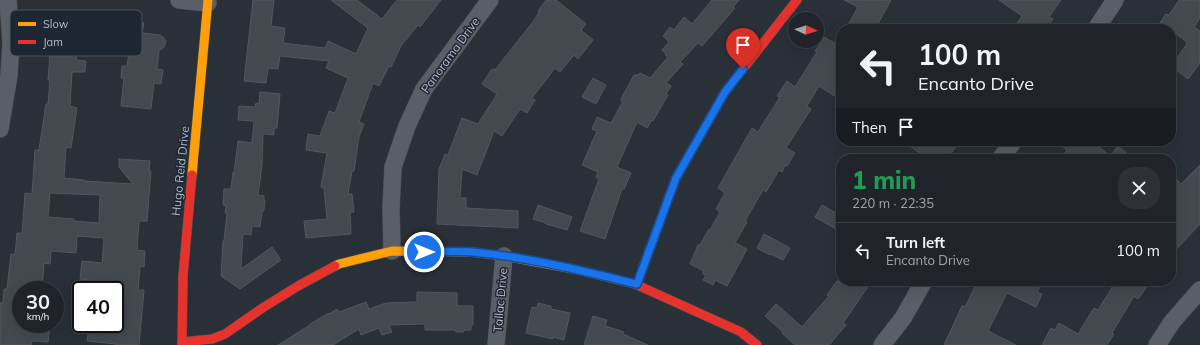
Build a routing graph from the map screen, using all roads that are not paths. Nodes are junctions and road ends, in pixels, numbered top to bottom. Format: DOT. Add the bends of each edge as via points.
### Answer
graph roads {
  1 [pos="8,0"];
  2 [pos="179,0"];
  3 [pos="490,0"];
  4 [pos="798,0"];
  5 [pos="1115,0"];
  6 [pos="208,1"];
  7 [pos="1099,24"];
  8 [pos="10,29"];
  9 [pos="10,56"];
  10 [pos="0,129"];
  11 [pos="1010,146"];
  12 [pos="1004,154"];
  13 [pos="392,251"];
  14 [pos="504,256"];
  15 [pos="637,284"];
  16 [pos="921,286"];
  17 [pos="1200,290"];
  18 [pos="182,343"];
  19 [pos="496,345"];
  20 [pos="757,345"];
  21 [pos="882,345"];
  22 [pos="1158,345"];
  1 -- 8 [label="street"];
  2 -- 6 [label="street"];
  3 -- 13 [label="street, Panorama Drive" via="424,89 407,126 393,167"];
  4 -- 15 [label="street" via="725,92 676,178"];
  5 -- 7 [label="street"];
  6 -- 18 [label="street, Hugo Reid Drive" via="186,225"];
  9 -- 10 [label="street"];
  11 -- 12 [label="street"];
  13 -- 14 [label="street" via="471,252"];
  13 -- 18 [label="street" via="339,264 298,286 225,334 212,339"];
  14 -- 15 [label="street"];
  14 -- 19 [label="street, Tallac Drive"];
  15 -- 20 [label="street" via="741,332"];
  16 -- 21 [label="street" via="903,318"];
  17 -- 22 [label="street" via="1172,322"];
}
